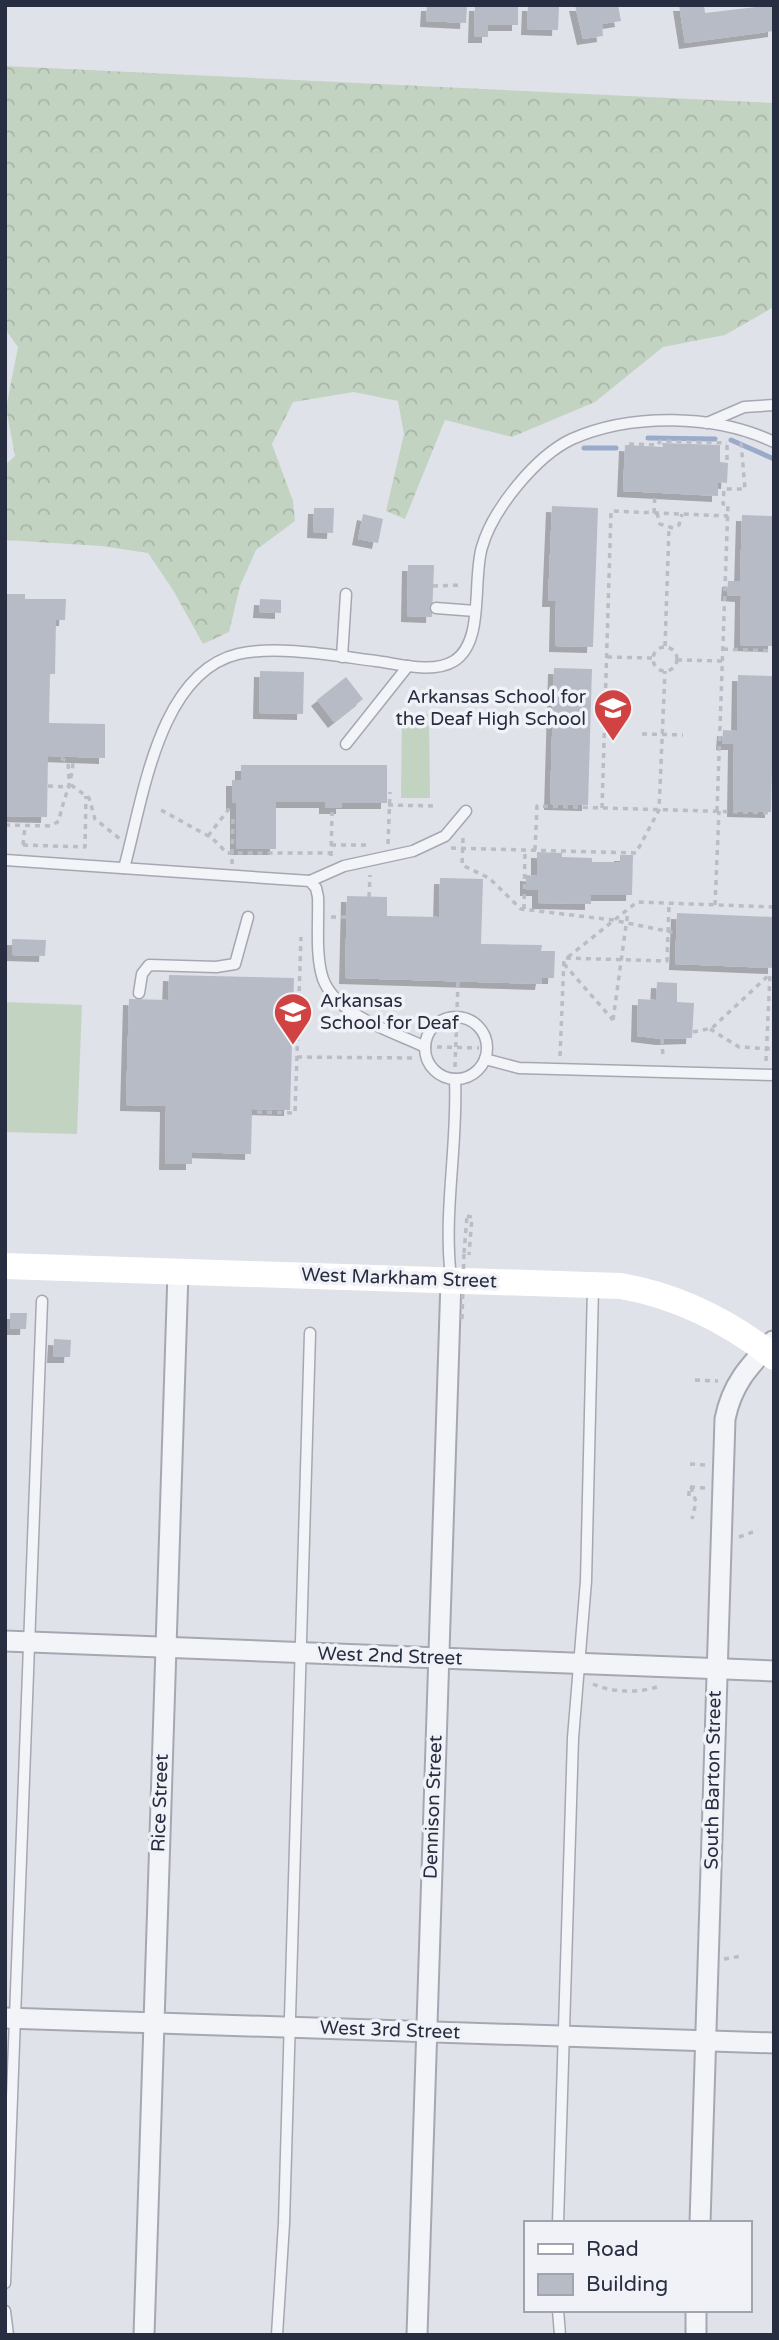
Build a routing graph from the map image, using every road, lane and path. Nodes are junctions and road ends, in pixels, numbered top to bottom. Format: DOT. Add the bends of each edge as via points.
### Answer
graph roads {
  1 [pos="774,405"];
  2 [pos="704,424"];
  3 [pos="727,428"];
  4 [pos="774,442"];
  5 [pos="727,443"];
  6 [pos="629,444"];
  7 [pos="742,445"];
  8 [pos="727,460"];
  9 [pos="655,493"];
  10 [pos="656,513"];
  11 [pos="682,514"];
  12 [pos="727,516"];
  13 [pos="669,528"];
  14 [pos="476,585"];
  15 [pos="433,586"];
  16 [pos="346,594"];
  17 [pos="436,608"];
  18 [pos="475,611"];
  19 [pos="665,646"];
  20 [pos="723,649"];
  21 [pos="774,650"];
  22 [pos="342,657"];
  23 [pos="607,657"];
  24 [pos="652,658"];
  25 [pos="677,660"];
  26 [pos="722,662"];
  27 [pos="408,666"];
  28 [pos="665,671"];
  29 [pos="642,734"];
  30 [pos="662,734"];
  31 [pos="682,735"];
  32 [pos="346,744"];
  33 [pos="61,758"];
  34 [pos="73,758"];
  35 [pos="71,785"];
  36 [pos="48,786"];
  37 [pos="390,792"];
  38 [pos="86,796"];
  39 [pos="388,805"];
  40 [pos="232,806"];
  41 [pos="438,806"];
  42 [pos="602,808"];
  43 [pos="161,810"];
  44 [pos="659,810"];
  45 [pos="466,811"];
  46 [pos="718,811"];
  47 [pos="331,812"];
  48 [pos="773,812"];
  49 [pos="233,814"];
  50 [pos="5,825"];
  51 [pos="25,826"];
  52 [pos="208,836"];
  53 [pos="463,838"];
  54 [pos="23,845"];
  55 [pos="370,845"];
  56 [pos="130,846"];
  57 [pos="379,846"];
  58 [pos="388,846"];
  59 [pos="421,847"];
  60 [pos="463,848"];
  61 [pos="525,850"];
  62 [pos="535,850"];
  63 [pos="331,853"];
  64 [pos="232,855"];
  65 [pos="5,860"];
  66 [pos="21,861"];
  67 [pos="124,868"];
  68 [pos="370,873"];
  69 [pos="310,881"];
  70 [pos="369,897"];
  71 [pos="669,904"];
  72 [pos="715,905"];
  73 [pos="774,906"];
  74 [pos="628,908"];
  75 [pos="524,909"];
  76 [pos="248,917"];
  77 [pos="338,917"];
  78 [pos="347,918"];
  79 [pos="613,920"];
  80 [pos="626,923"];
  81 [pos="668,933"];
  82 [pos="676,933"];
  83 [pos="301,937"];
  84 [pos="567,958"];
  85 [pos="621,960"];
  86 [pos="564,964"];
  87 [pos="458,981"];
  88 [pos="139,993"];
  89 [pos="457,1017"];
  90 [pos="710,1029"];
  91 [pos="693,1032"];
  92 [pos="662,1040"];
  93 [pos="456,1048"];
  94 [pos="766,1048"];
  95 [pos="774,1049"];
  96 [pos="426,1052"];
  97 [pos="663,1053"];
  98 [pos="486,1054"];
  99 [pos="561,1056"];
  100 [pos="298,1057"];
  101 [pos="766,1059"];
  102 [pos="774,1075"];
  103 [pos="455,1079"];
  104 [pos="257,1112"];
  105 [pos="470,1255"];
  106 [pos="5,1266"];
  107 [pos="178,1272"];
  108 [pos="451,1280"];
  109 [pos="593,1284"];
  110 [pos="42,1301"];
  111 [pos="462,1319"];
  112 [pos="310,1333"];
  113 [pos="771,1349"];
  114 [pos="695,1380"];
  115 [pos="720,1381"];
  116 [pos="690,1464"];
  117 [pos="706,1465"];
  118 [pos="691,1487"];
  119 [pos="706,1488"];
  120 [pos="688,1496"];
  121 [pos="692,1519"];
  122 [pos="758,1530"];
  123 [pos="737,1538"];
  124 [pos="5,1641"];
  125 [pos="29,1642"];
  126 [pos="164,1647"];
  127 [pos="300,1652"];
  128 [pos="437,1658"];
  129 [pos="715,1668"];
  130 [pos="578,1669"];
  131 [pos="774,1671"];
  132 [pos="666,1684"];
  133 [pos="11,2018"];
  134 [pos="153,2023"];
  135 [pos="288,2027"];
  136 [pos="426,2032"];
  137 [pos="563,2036"];
  138 [pos="706,2041"];
  139 [pos="774,2043"];
  140 [pos="558,2221"];
  141 [pos="699,2221"];
  142 [pos="5,2283"];
  143 [pos="5,2311"];
  144 [pos="558,2312"];
  145 [pos="696,2312"];
  146 [pos="8,2335"];
  147 [pos="144,2335"];
  148 [pos="277,2335"];
  149 [pos="417,2335"];
  150 [pos="560,2335"];
  151 [pos="696,2335"];
  1 -- 2 [label="lane" via="744,407"];
  2 -- 3 [label="lane"];
  2 -- 14 [label="lane" via="623,424 569,440 526,476 490,526"];
  3 -- 4 [label="lane"];
  3 -- 5 [label="path"];
  5 -- 6 [label="path"];
  5 -- 8 [label="path"];
  7 -- 12 [label="path" via="745,489 724,489"];
  9 -- 10 [label="path"];
  10 -- 11 [label="path"];
  10 -- 13 [label="path" via="658,522"];
  10 -- 23 [label="path" via="611,512"];
  11 -- 12 [label="path"];
  11 -- 13 [label="path" via="679,525"];
  12 -- 20 [label="path"];
  13 -- 19 [label="path"];
  14 -- 15 [label="path"];
  14 -- 18 [label="lane"];
  16 -- 22 [label="lane"];
  17 -- 18 [label="lane"];
  18 -- 27 [label="lane" via="469,646 455,661 445,666"];
  19 -- 24 [label="path"];
  19 -- 25 [label="path" via="673,649"];
  20 -- 21 [label="path"];
  20 -- 26 [label="path"];
  22 -- 27 [label="lane"];
  22 -- 56 [label="lane" via="242,653 217,662 194,680 177,699 164,726"];
  23 -- 24 [label="path"];
  23 -- 42 [label="path"];
  24 -- 28 [label="path" via="655,666"];
  25 -- 26 [label="path"];
  25 -- 28 [label="path"];
  26 -- 46 [label="path"];
  27 -- 32 [label="lane"];
  28 -- 30 [label="path"];
  29 -- 30 [label="path"];
  30 -- 31 [label="path"];
  30 -- 44 [label="path"];
  33 -- 35 [label="path" via="68,762"];
  34 -- 35 [label="path"];
  35 -- 36 [label="path"];
  35 -- 38 [label="path"];
  35 -- 51 [label="path" via="62,800 59,821 51,826"];
  37 -- 39 [label="path"];
  38 -- 54 [label="path" via="85,847"];
  38 -- 56 [label="path" via="95,819"];
  39 -- 41 [label="path"];
  39 -- 58 [label="path"];
  40 -- 52 [label="path"];
  42 -- 44 [label="path"];
  42 -- 62 [label="path" via="537,806"];
  43 -- 52 [label="path"];
  44 -- 46 [label="path"];
  44 -- 62 [label="path" via="636,853"];
  45 -- 59 [label="lane" via="445,836"];
  46 -- 48 [label="path"];
  46 -- 72 [label="path"];
  47 -- 55 [label="path" via="331,845"];
  49 -- 64 [label="path"];
  50 -- 51 [label="path"];
  51 -- 54 [label="path"];
  52 -- 64 [label="path"];
  53 -- 60 [label="path"];
  54 -- 66 [label="path"];
  56 -- 67 [label="lane"];
  57 -- 58 [label="path"];
  58 -- 59 [label="path"];
  59 -- 60 [label="path"];
  59 -- 69 [label="lane" via="376,862 344,866"];
  60 -- 61 [label="path"];
  60 -- 75 [label="path" via="462,865 489,878"];
  61 -- 62 [label="path"];
  61 -- 75 [label="path"];
  63 -- 64 [label="path"];
  65 -- 66 [label="lane"];
  66 -- 67 [label="lane"];
  67 -- 69 [label="lane"];
  68 -- 70 [label="path"];
  69 -- 96 [label="lane" via="318,897 320,958 326,985 352,1012"];
  71 -- 72 [label="path"];
  71 -- 74 [label="path" via="637,902"];
  71 -- 81 [label="path"];
  72 -- 73 [label="path"];
  74 -- 79 [label="path"];
  74 -- 80 [label="path"];
  75 -- 79 [label="path"];
  76 -- 88 [label="lane" via="235,964 149,965 142,974"];
  77 -- 78 [label="path"];
  79 -- 80 [label="path"];
  79 -- 84 [label="path"];
  80 -- 81 [label="path"];
  80 -- 85 [label="path"];
  81 -- 82 [label="path"];
  81 -- 85 [label="path" via="667,961"];
  83 -- 100 [label="path"];
  84 -- 85 [label="path"];
  84 -- 86 [label="path"];
  85 -- 86 [label="path" via="613,1020"];
  86 -- 99 [label="path"];
  87 -- 89 [label="path"];
  89 -- 93 [label="path"];
  89 -- 96 [label="lane" via="431,1029"];
  89 -- 98 [label="lane" via="480,1029"];
  90 -- 91 [label="path"];
  90 -- 94 [label="path" via="739,1047"];
  90 -- 94 [label="path" via="770,974"];
  92 -- 97 [label="path"];
  93 -- 96 [label="path"];
  93 -- 98 [label="path"];
  93 -- 103 [label="path"];
  94 -- 95 [label="path"];
  94 -- 101 [label="path"];
  96 -- 100 [label="path"];
  96 -- 103 [label="lane" via="437,1073"];
  98 -- 102 [label="lane" via="519,1068"];
  98 -- 103 [label="lane" via="473,1074"];
  100 -- 104 [label="path" via="295,1113"];
  103 -- 108 [label="lane"];
  105 -- 111 [label="path, bridge" via="472,1217 467,1216"];
  106 -- 107 [label="main road, West Markham Street"];
  107 -- 108 [label="main road, West Markham Street"];
  107 -- 126 [label="street, Rice Street"];
  108 -- 109 [label="main road, West Markham Street"];
  108 -- 128 [label="street, Dennison Street"];
  109 -- 113 [label="main road, West Markham Street" via="660,1293"];
  109 -- 130 [label="lane" via="586,1581"];
  110 -- 125 [label="lane"];
  112 -- 127 [label="lane"];
  113 -- 129 [label="street, South Barton Street" via="733,1389 725,1419"];
  114 -- 115 [label="path"];
  116 -- 117 [label="path"];
  118 -- 119 [label="path"];
  118 -- 120 [label="path"];
  118 -- 121 [label="path" via="696,1502"];
  122 -- 123 [label="path"];
  124 -- 125 [label="street, West 2nd Street"];
  125 -- 126 [label="street, West 2nd Street"];
  125 -- 133 [label="lane"];
  126 -- 127 [label="street, West 2nd Street"];
  126 -- 134 [label="street, Rice Street"];
  127 -- 128 [label="street, West 2nd Street"];
  127 -- 135 [label="lane"];
  128 -- 130 [label="street, West 2nd Street"];
  128 -- 136 [label="street, Dennison Street"];
  129 -- 130 [label="street, West 2nd Street"];
  129 -- 131 [label="street, West 2nd Street"];
  129 -- 138 [label="street, South Barton Street"];
  130 -- 132 [label="path" via="604,1689 647,1691"];
  130 -- 137 [label="lane"];
  133 -- 134 [label="street, West 3rd Street"];
  133 -- 142 [label="lane"];
  134 -- 135 [label="street, West 3rd Street"];
  134 -- 147 [label="street, Rice Street"];
  135 -- 136 [label="street, West 3rd Street"];
  135 -- 148 [label="lane"];
  136 -- 137 [label="street, West 3rd Street"];
  136 -- 149 [label="street, Dennison Street"];
  137 -- 138 [label="street, West 3rd Street"];
  137 -- 140 [label="lane"];
  138 -- 139 [label="street, West 3rd Street"];
  138 -- 141 [label="street, South Barton Street"];
  143 -- 146 [label="lane"];
  144 -- 150 [label="lane"];
  145 -- 151 [label="street"];
}
